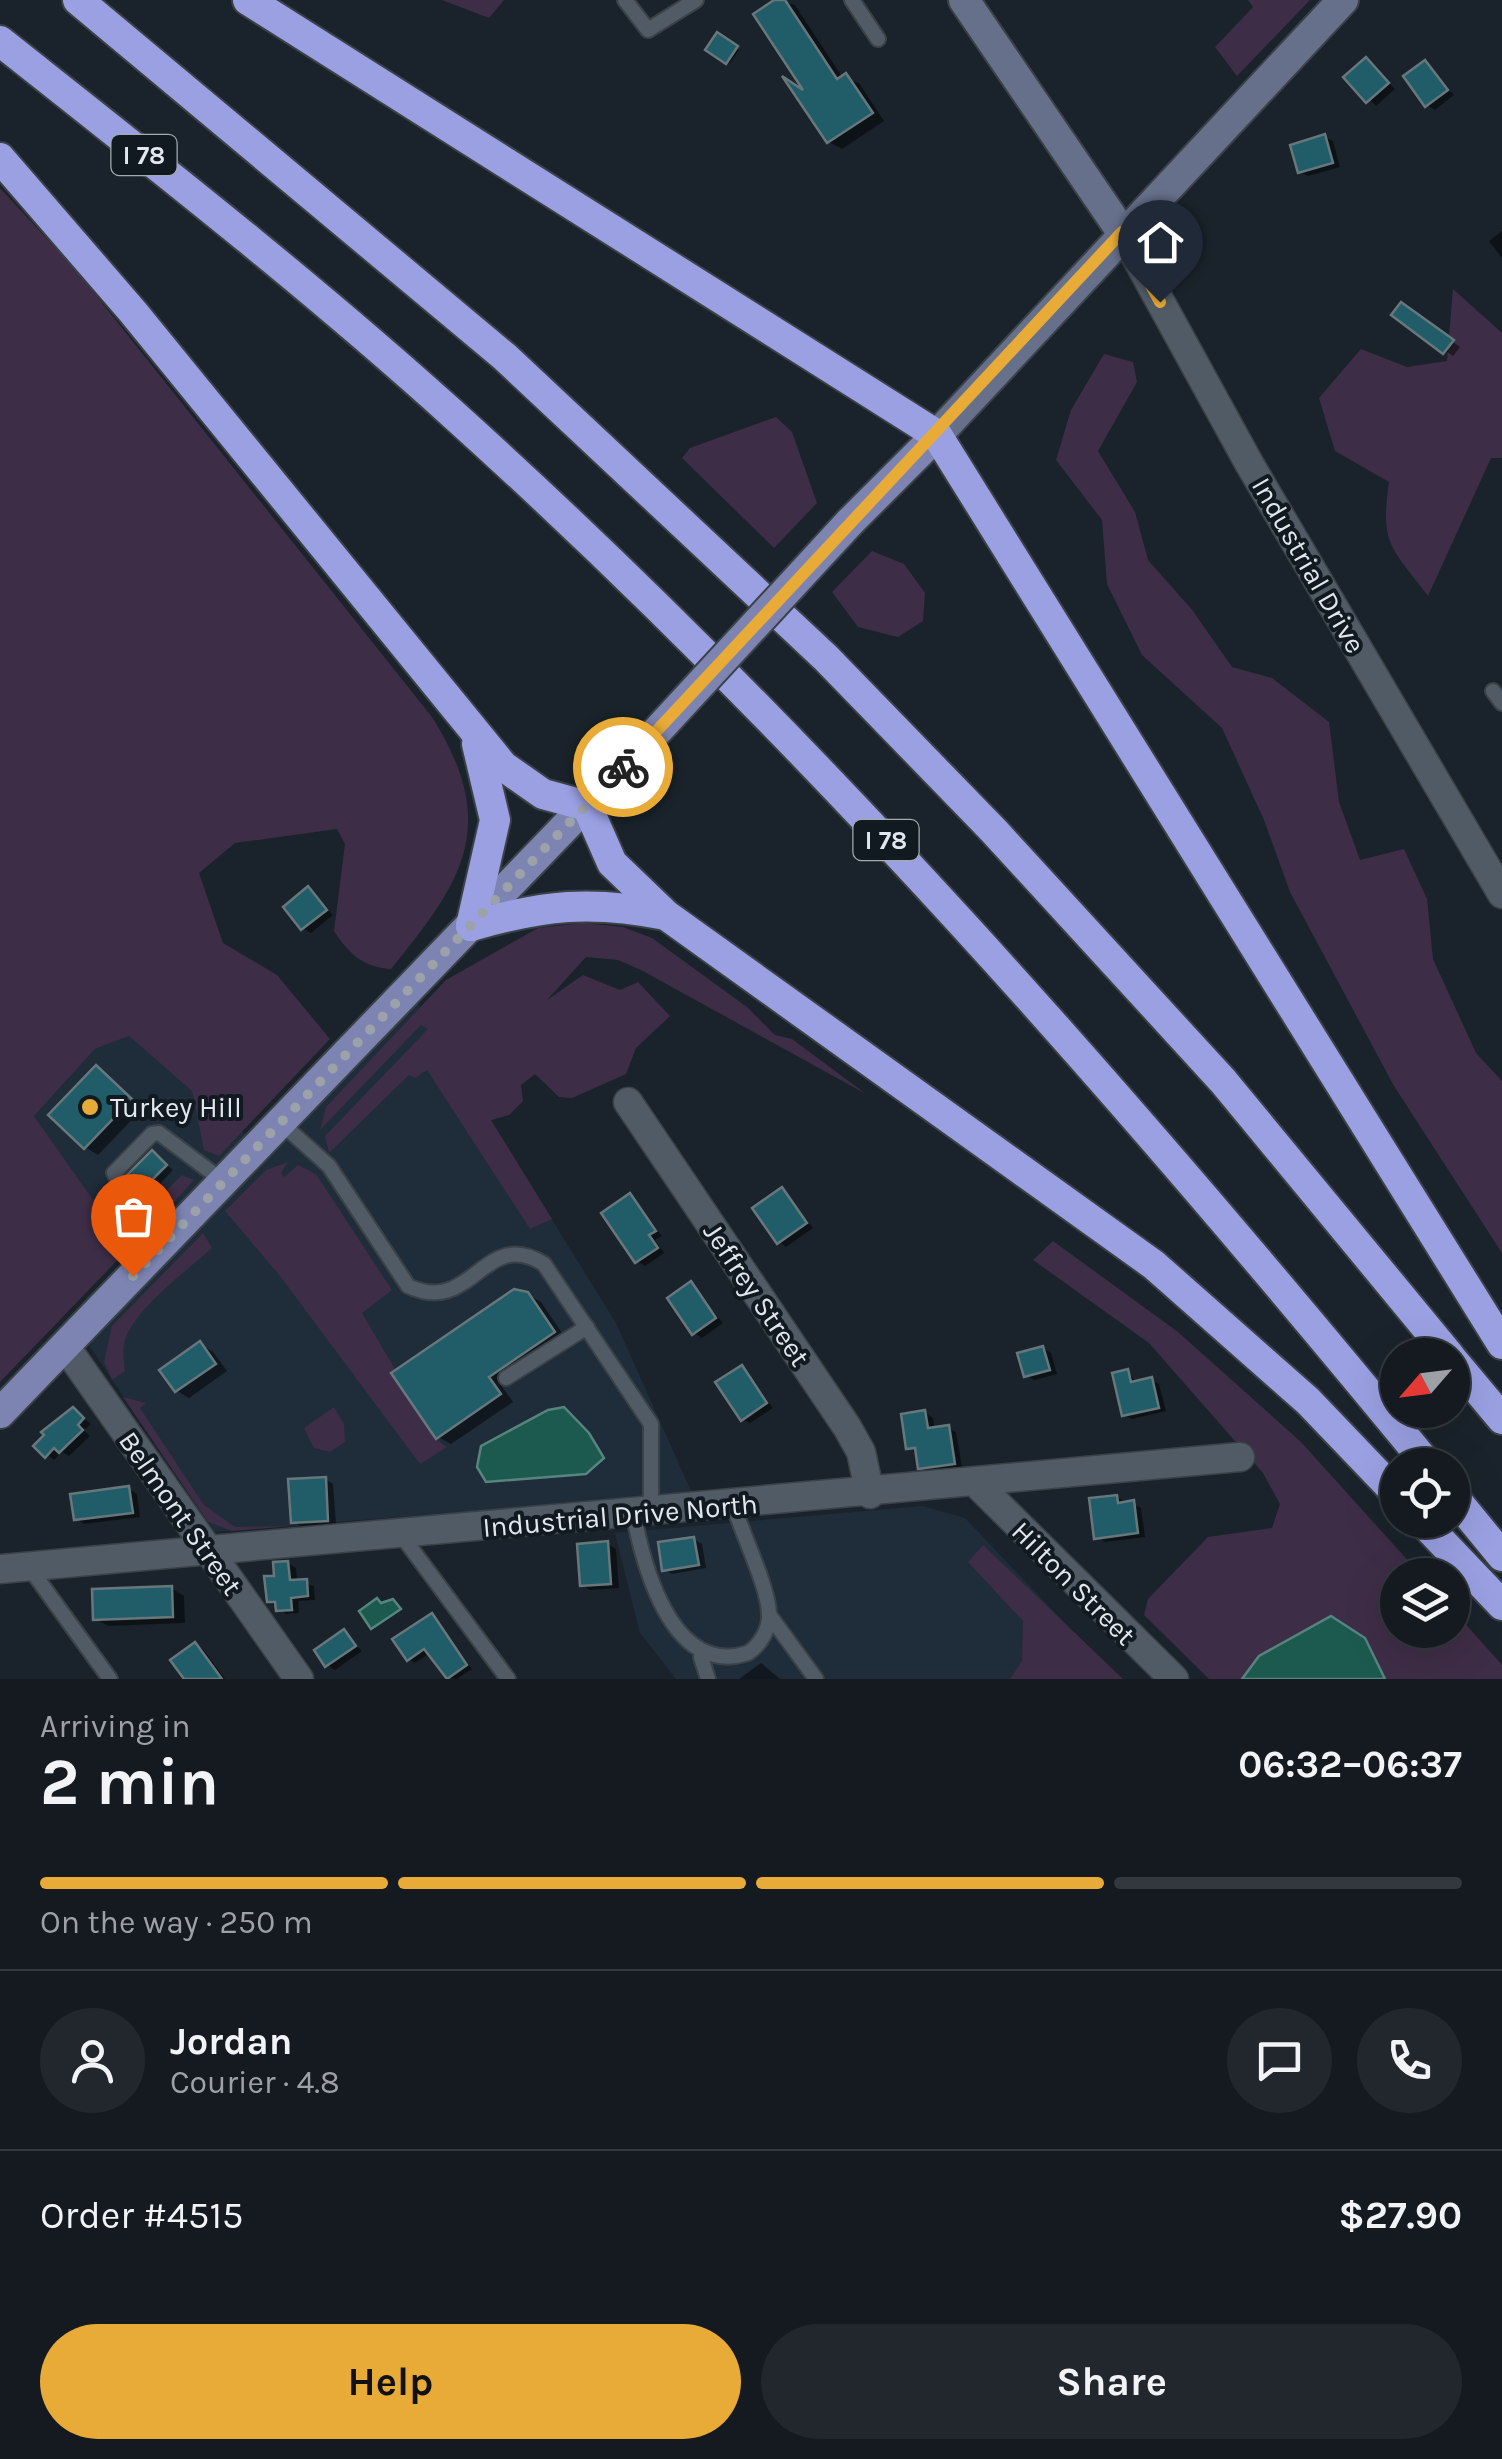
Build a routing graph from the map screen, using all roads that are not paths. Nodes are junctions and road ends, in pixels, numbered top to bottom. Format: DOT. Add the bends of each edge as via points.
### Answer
graph roads {
  1 [pos="78,0"];
  2 [pos="248,0"];
  3 [pos="625,0"];
  4 [pos="696,0"];
  5 [pos="852,0"];
  6 [pos="964,0"];
  7 [pos="1343,0"];
  8 [pos="878,40"];
  9 [pos="0,41"];
  10 [pos="0,158"];
  11 [pos="1122,232"];
  12 [pos="937,435"];
  13 [pos="467,723"];
  14 [pos="587,806"];
  15 [pos="1502,894"];
  16 [pos="666,914"];
  17 [pos="471,926"];
  18 [pos="628,1102"];
  19 [pos="280,1122"];
  20 [pos="224,1182"];
  21 [pos="156,1252"];
  22 [pos="587,1327"];
  23 [pos="1435,1338"];
  24 [pos="1502,1344"];
  25 [pos="65,1346"];
  26 [pos="506,1378"];
  27 [pos="1470,1380"];
  28 [pos="0,1413"];
  29 [pos="1502,1419"];
  30 [pos="1414,1448"];
  31 [pos="1240,1457"];
  32 [pos="1380,1476"];
  33 [pos="977,1484"];
  34 [pos="870,1494"];
  35 [pos="733,1504"];
  36 [pos="642,1511"];
  37 [pos="1470,1517"];
  38 [pos="402,1536"];
  39 [pos="1438,1538"];
  40 [pos="206,1552"];
  41 [pos="1502,1556"];
  42 [pos="29,1566"];
  43 [pos="0,1569"];
  44 [pos="1502,1605"];
  45 [pos="770,1616"];
  46 [pos="701,1658"];
  47 [pos="110,1679"];
  48 [pos="299,1679"];
  49 [pos="508,1679"];
  50 [pos="708,1679"];
  51 [pos="816,1679"];
  52 [pos="1174,1679"];
  1 -- 23 [label="highway" via="505,357 826,658 1223,1081"];
  2 -- 12 [label="highway"];
  3 -- 4 [label="lane" via="648,30"];
  5 -- 8 [label="lane"];
  6 -- 11 [label="main road"];
  7 -- 11 [label="main road"];
  9 -- 30 [label="highway, I 78" via="288,270 444,406 824,775 1036,1001"];
  10 -- 13 [label="highway"];
  11 -- 12 [label="main road"];
  11 -- 15 [label="street, Industrial Drive"];
  12 -- 14 [label="main road, bridge"];
  12 -- 24 [label="highway"];
  13 -- 14 [label="highway" via="522,783"];
  13 -- 17 [label="highway" via="495,814"];
  14 -- 16 [label="highway" via="612,863"];
  14 -- 17 [label="main road"];
  16 -- 17 [label="highway" via="563,904"];
  16 -- 32 [label="highway" via="1154,1265 1308,1401"];
  17 -- 19 [label="main road"];
  18 -- 34 [label="street, Jeffrey Street" via="847,1428 861,1452"];
  19 -- 20 [label="main road"];
  19 -- 22 [label="lane" via="329,1166 408,1286 429,1296 444,1294 520,1252 544,1264"];
  20 -- 21 [label="main road"];
  20 -- 21 [label="lane" via="159,1133 114,1173"];
  21 -- 25 [label="main road"];
  22 -- 26 [label="lane"];
  22 -- 36 [label="lane" via="651,1424"];
  25 -- 28 [label="main road"];
  25 -- 40 [label="street, Belmont Street"];
  27 -- 29 [label="highway"];
  31 -- 33 [label="street, Industrial Drive North"];
  33 -- 34 [label="street, Industrial Drive North"];
  33 -- 52 [label="street, Hilton Street"];
  34 -- 35 [label="street, Industrial Drive North"];
  35 -- 36 [label="street, Industrial Drive North"];
  35 -- 45 [label="lane"];
  36 -- 38 [label="street, Industrial Drive North"];
  36 -- 46 [label="lane" via="650,1588 679,1642"];
  37 -- 41 [label="highway"];
  38 -- 40 [label="street, Industrial Drive North"];
  38 -- 49 [label="lane"];
  39 -- 44 [label="highway"];
  40 -- 42 [label="street, Industrial Drive North"];
  40 -- 48 [label="street, Belmont Street"];
  42 -- 43 [label="street, Industrial Drive North"];
  42 -- 47 [label="lane"];
  45 -- 46 [label="lane" via="752,1650 717,1662"];
  45 -- 51 [label="lane"];
  46 -- 50 [label="lane"];
}
